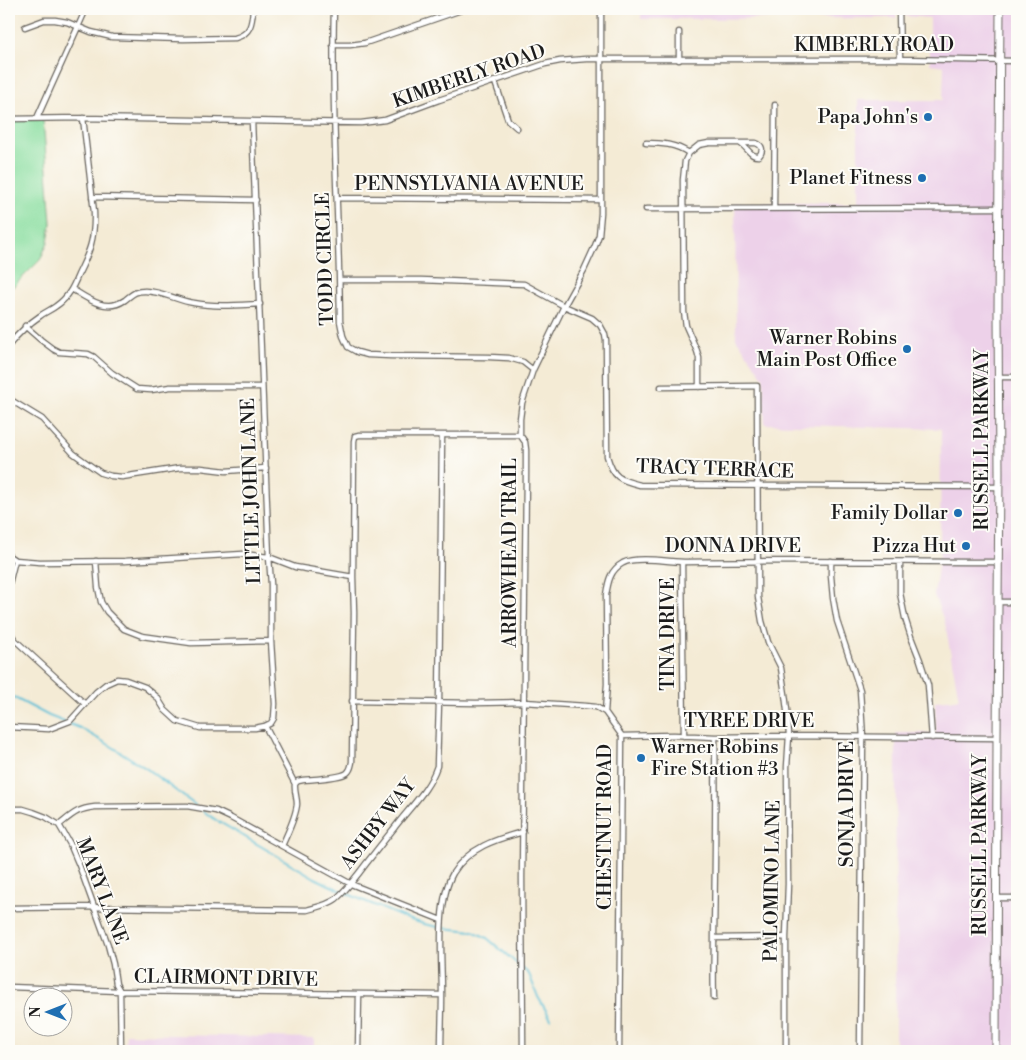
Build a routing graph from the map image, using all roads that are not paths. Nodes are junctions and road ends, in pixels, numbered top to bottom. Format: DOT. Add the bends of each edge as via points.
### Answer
graph roads {
  1 [pos="86,9"];
  2 [pos="253,9"];
  3 [pos="334,9"];
  4 [pos="464,9"];
  5 [pos="600,9"];
  6 [pos="899,9"];
  7 [pos="1000,9"];
  8 [pos="25,27"];
  9 [pos="78,27"];
  10 [pos="678,32"];
  11 [pos="333,45"];
  12 [pos="600,59"];
  13 [pos="900,59"];
  14 [pos="679,60"];
  15 [pos="999,61"];
  16 [pos="1017,61"];
  17 [pos="495,82"];
  18 [pos="775,105"];
  19 [pos="37,118"];
  20 [pos="83,118"];
  21 [pos="9,119"];
  22 [pos="252,121"];
  23 [pos="334,122"];
  24 [pos="517,128"];
  25 [pos="646,143"];
  26 [pos="741,144"];
  27 [pos="762,150"];
  28 [pos="774,151"];
  29 [pos="689,153"];
  30 [pos="92,197"];
  31 [pos="337,198"];
  32 [pos="256,200"];
  33 [pos="601,200"];
  34 [pos="774,208"];
  35 [pos="999,208"];
  36 [pos="646,209"];
  37 [pos="684,209"];
  38 [pos="340,280"];
  39 [pos="72,289"];
  40 [pos="260,304"];
  41 [pos="564,306"];
  42 [pos="25,326"];
  43 [pos="9,345"];
  44 [pos="533,370"];
  45 [pos="998,377"];
  46 [pos="1017,377"];
  47 [pos="262,387"];
  48 [pos="661,387"];
  49 [pos="699,387"];
  50 [pos="9,399"];
  51 [pos="442,435"];
  52 [pos="520,435"];
  53 [pos="266,468"];
  54 [pos="758,486"];
  55 [pos="999,487"];
  56 [pos="9,556"];
  57 [pos="269,558"];
  58 [pos="15,560"];
  59 [pos="96,560"];
  60 [pos="758,561"];
  61 [pos="682,562"];
  62 [pos="831,562"];
  63 [pos="900,562"];
  64 [pos="998,562"];
  65 [pos="353,577"];
  66 [pos="9,584"];
  67 [pos="998,602"];
  68 [pos="1017,602"];
  69 [pos="9,626"];
  70 [pos="272,641"];
  71 [pos="352,701"];
  72 [pos="524,702"];
  73 [pos="439,703"];
  74 [pos="85,704"];
  75 [pos="605,712"];
  76 [pos="265,726"];
  77 [pos="9,727"];
  78 [pos="622,736"];
  79 [pos="684,736"];
  80 [pos="788,736"];
  81 [pos="715,737"];
  82 [pos="863,737"];
  83 [pos="932,738"];
  84 [pos="996,738"];
  85 [pos="295,784"];
  86 [pos="9,809"];
  87 [pos="59,825"];
  88 [pos="523,832"];
  89 [pos="282,846"];
  90 [pos="351,884"];
  91 [pos="997,898"];
  92 [pos="1017,898"];
  93 [pos="93,907"];
  94 [pos="9,908"];
  95 [pos="441,920"];
  96 [pos="786,937"];
  97 [pos="714,938"];
  98 [pos="9,988"];
  99 [pos="120,992"];
  100 [pos="359,994"];
  101 [pos="442,995"];
  102 [pos="714,998"];
  103 [pos="121,1051"];
  104 [pos="358,1051"];
  105 [pos="441,1051"];
  106 [pos="522,1051"];
  107 [pos="619,1051"];
  108 [pos="786,1051"];
  109 [pos="860,1051"];
  110 [pos="996,1051"];
  1 -- 9 [label="street"];
  2 -- 9 [label="street" via="247,32 235,38 105,36"];
  3 -- 11 [label="street, TODD CIRCLE"];
  4 -- 11 [label="street" via="365,43"];
  5 -- 12 [label="street"];
  6 -- 13 [label="street"];
  7 -- 15 [label="main road, RUSSELL PARKWAY"];
  8 -- 9 [label="street" via="49,19"];
  9 -- 19 [label="street"];
  10 -- 14 [label="street"];
  11 -- 23 [label="street, TODD CIRCLE"];
  12 -- 14 [label="street, KIMBERLY ROAD"];
  12 -- 17 [label="street, KIMBERLY ROAD" via="560,61"];
  12 -- 33 [label="street"];
  13 -- 14 [label="street, KIMBERLY ROAD"];
  13 -- 15 [label="street, KIMBERLY ROAD"];
  15 -- 16 [label="street, KIMBERLY ROAD"];
  15 -- 35 [label="main road, RUSSELL PARKWAY"];
  17 -- 23 [label="street, KIMBERLY ROAD" via="385,120"];
  17 -- 24 [label="street" via="508,120"];
  18 -- 28 [label="street"];
  19 -- 20 [label="street, KIMBERLY ROAD"];
  19 -- 21 [label="street, KIMBERLY ROAD"];
  20 -- 22 [label="street, KIMBERLY ROAD"];
  20 -- 30 [label="street"];
  22 -- 23 [label="street, KIMBERLY ROAD"];
  22 -- 32 [label="street, LITTLE JOHN LANE"];
  23 -- 31 [label="street, TODD CIRCLE"];
  25 -- 29 [label="street" via="664,143"];
  26 -- 27 [label="street" via="760,144"];
  26 -- 27 [label="street" via="755,156 760,156"];
  26 -- 29 [label="street" via="709,143 699,145"];
  27 -- 28 [label="street"];
  28 -- 34 [label="street"];
  29 -- 37 [label="street" via="684,171"];
  30 -- 32 [label="street"];
  30 -- 39 [label="street" via="95,227 92,241"];
  31 -- 33 [label="street, PENNSYLVANIA AVENUE"];
  31 -- 38 [label="street, TODD CIRCLE"];
  32 -- 40 [label="street, LITTLE JOHN LANE"];
  33 -- 41 [label="street" via="599,235"];
  34 -- 35 [label="street"];
  34 -- 37 [label="street"];
  35 -- 45 [label="main road, RUSSELL PARKWAY"];
  36 -- 37 [label="street"];
  37 -- 49 [label="street" via="684,312 699,358"];
  38 -- 41 [label="street, TRACY TERRACE" via="524,284"];
  38 -- 44 [label="street, TODD CIRCLE" via="343,336 348,347 356,352 391,356 509,358 523,362"];
  39 -- 40 [label="street" via="100,305 108,306 126,300 134,292 144,291 192,303"];
  39 -- 42 [label="street" via="57,306"];
  40 -- 47 [label="street, LITTLE JOHN LANE"];
  41 -- 44 [label="street"];
  41 -- 54 [label="street, TRACY TERRACE" via="592,318 605,334 607,456 616,475 626,482 640,485"];
  42 -- 43 [label="street"];
  42 -- 47 [label="street" via="59,352 94,357 112,374 136,389"];
  44 -- 52 [label="street" via="522,403"];
  45 -- 46 [label="street"];
  45 -- 55 [label="main road, RUSSELL PARKWAY"];
  47 -- 53 [label="street, LITTLE JOHN LANE"];
  48 -- 49 [label="street"];
  49 -- 54 [label="street, PALOMINO LANE" via="757,386"];
  50 -- 53 [label="street" via="42,419 73,453 111,476 180,468 226,471"];
  51 -- 52 [label="street, ARROWHEAD TRAIL"];
  51 -- 65 [label="street, ARROWHEAD TRAIL" via="355,436"];
  51 -- 73 [label="street, ASHBY WAY"];
  52 -- 72 [label="street, ARROWHEAD TRAIL" via="526,450"];
  53 -- 57 [label="street, LITTLE JOHN LANE"];
  54 -- 55 [label="street, TRACY TERRACE"];
  54 -- 60 [label="street, PALOMINO LANE"];
  55 -- 64 [label="main road, RUSSELL PARKWAY"];
  56 -- 58 [label="street"];
  57 -- 59 [label="street" via="243,554"];
  57 -- 65 [label="street" via="295,567"];
  57 -- 70 [label="street, LITTLE JOHN LANE"];
  58 -- 59 [label="street"];
  58 -- 66 [label="street"];
  59 -- 70 [label="street" via="101,602 124,629 142,636 191,643"];
  60 -- 61 [label="street, DONNA DRIVE"];
  60 -- 62 [label="street, DONNA DRIVE"];
  60 -- 80 [label="street, PALOMINO LANE" via="762,621 781,668"];
  61 -- 75 [label="street, DONNA DRIVE" via="634,560 622,563 611,573 606,595"];
  61 -- 79 [label="street, TINA DRIVE"];
  62 -- 63 [label="street, DONNA DRIVE"];
  62 -- 82 [label="street, SONJA DRIVE" via="837,621 860,690"];
  63 -- 64 [label="street, DONNA DRIVE"];
  63 -- 83 [label="street" via="900,593 905,618 928,685"];
  64 -- 67 [label="main road, RUSSELL PARKWAY"];
  65 -- 71 [label="street, ARROWHEAD TRAIL"];
  67 -- 68 [label="street"];
  67 -- 84 [label="main road, RUSSELL PARKWAY"];
  69 -- 74 [label="street" via="15,640"];
  70 -- 76 [label="street, LITTLE JOHN LANE" via="274,718"];
  71 -- 73 [label="street"];
  71 -- 85 [label="street, ARROWHEAD TRAIL" via="351,769 342,776 303,780"];
  72 -- 73 [label="street"];
  72 -- 75 [label="street" via="596,707"];
  72 -- 88 [label="street, ARROWHEAD TRAIL"];
  73 -- 90 [label="street, ASHBY WAY" via="435,772 424,791"];
  74 -- 76 [label="street" via="106,684 117,679 126,680 145,687 177,722 200,728"];
  74 -- 77 [label="street" via="70,721 49,729"];
  75 -- 78 [label="street, CHESTNUT ROAD"];
  76 -- 85 [label="street"];
  78 -- 79 [label="street, TYREE DRIVE"];
  78 -- 107 [label="street, CHESTNUT ROAD"];
  79 -- 81 [label="street, TYREE DRIVE"];
  80 -- 81 [label="street, TYREE DRIVE"];
  80 -- 82 [label="street, TYREE DRIVE"];
  80 -- 96 [label="street, PALOMINO LANE"];
  81 -- 97 [label="street"];
  82 -- 83 [label="street, TYREE DRIVE"];
  82 -- 109 [label="street, SONJA DRIVE"];
  83 -- 84 [label="street, TYREE DRIVE"];
  84 -- 91 [label="main road, RUSSELL PARKWAY"];
  85 -- 89 [label="street" via="297,806"];
  86 -- 87 [label="street, MARY LANE" via="33,812"];
  87 -- 89 [label="street" via="85,808 187,806 216,811"];
  87 -- 93 [label="street, MARY LANE" via="79,865"];
  88 -- 95 [label="street" via="490,841 468,856 448,884"];
  88 -- 106 [label="street, ARROWHEAD TRAIL"];
  89 -- 90 [label="street"];
  90 -- 93 [label="street, ASHBY WAY" via="330,903 307,910"];
  90 -- 95 [label="street"];
  91 -- 92 [label="street"];
  91 -- 110 [label="main road, RUSSELL PARKWAY"];
  93 -- 94 [label="street, ASHBY WAY"];
  93 -- 99 [label="street, MARY LANE" via="114,964"];
  95 -- 101 [label="street"];
  96 -- 97 [label="street"];
  96 -- 108 [label="street, PALOMINO LANE"];
  97 -- 102 [label="street"];
  98 -- 99 [label="street, CLAIRMONT DRIVE"];
  99 -- 100 [label="street, CLAIRMONT DRIVE"];
  99 -- 103 [label="street, MARY LANE"];
  100 -- 101 [label="street, CLAIRMONT DRIVE"];
  100 -- 104 [label="street"];
  101 -- 105 [label="street"];
}
